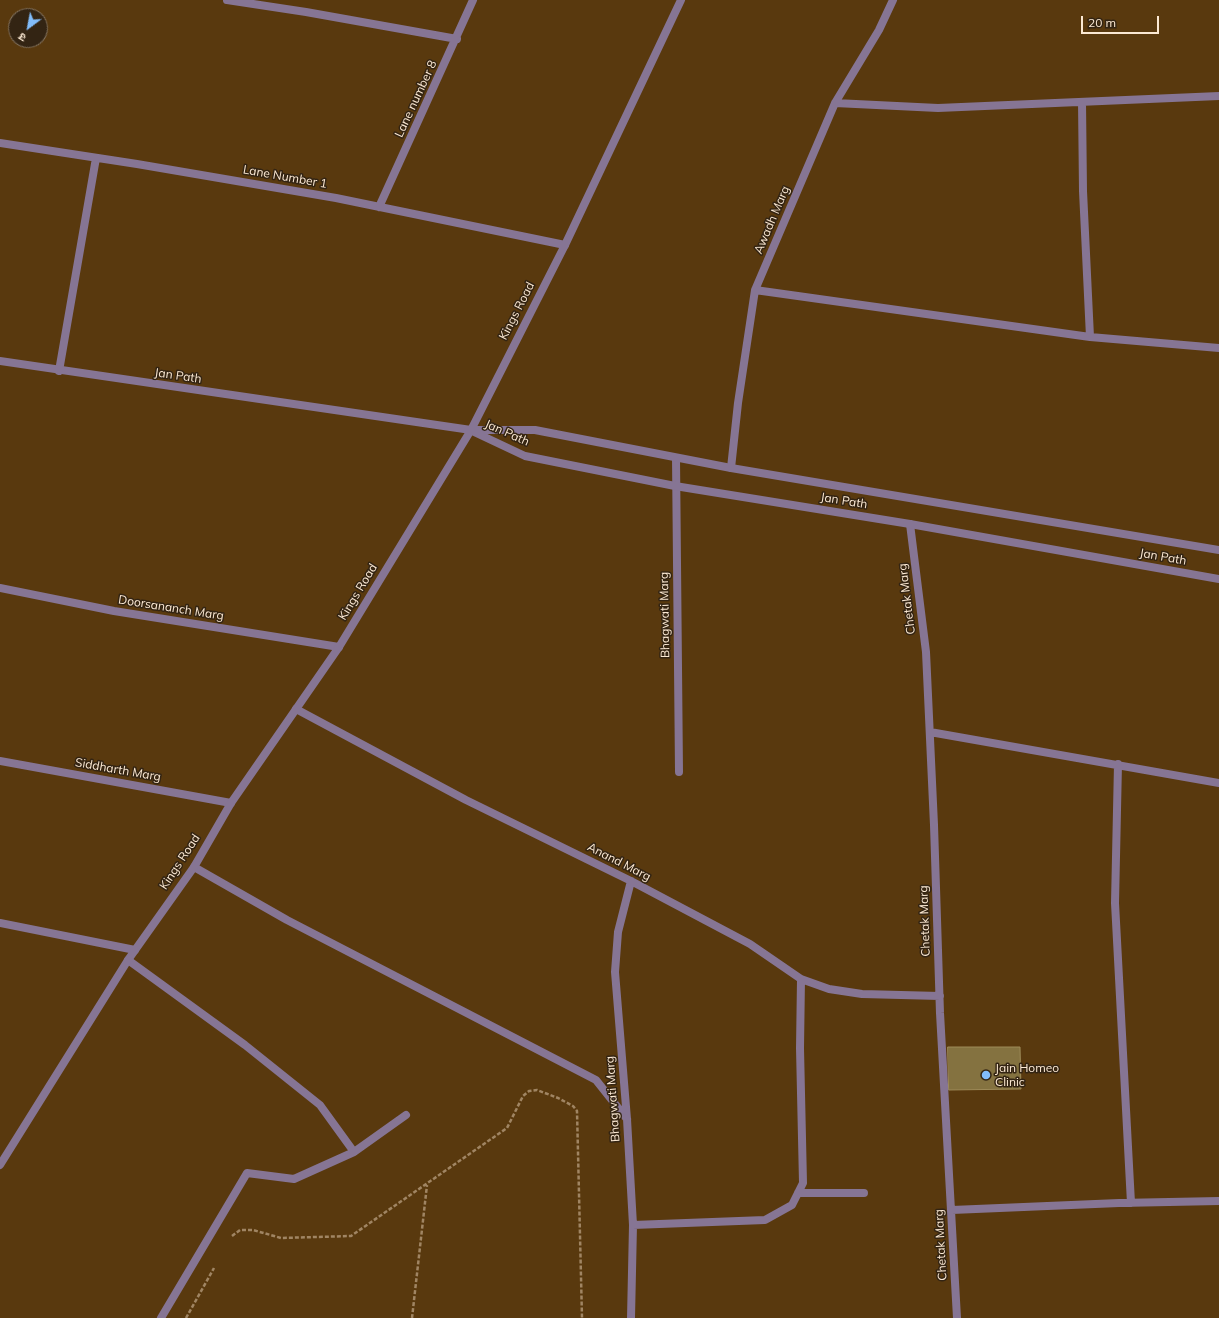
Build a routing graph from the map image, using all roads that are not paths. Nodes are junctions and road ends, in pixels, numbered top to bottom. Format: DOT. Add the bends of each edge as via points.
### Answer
graph roads {
  1 [pos="227,0"];
  2 [pos="473,0"];
  3 [pos="681,0"];
  4 [pos="893,0"];
  5 [pos="456,39"];
  6 [pos="1219,96"];
  7 [pos="1082,102"];
  8 [pos="835,103"];
  9 [pos="0,143"];
  10 [pos="96,158"];
  11 [pos="379,207"];
  12 [pos="565,245"];
  13 [pos="755,290"];
  14 [pos="1090,337"];
  15 [pos="1219,348"];
  16 [pos="0,361"];
  17 [pos="59,371"];
  18 [pos="471,430"];
  19 [pos="676,458"];
  20 [pos="731,468"];
  21 [pos="675,486"];
  22 [pos="910,524"];
  23 [pos="1219,550"];
  24 [pos="1219,579"];
  25 [pos="0,588"];
  26 [pos="339,647"];
  27 [pos="296,709"];
  28 [pos="930,732"];
  29 [pos="0,761"];
  30 [pos="1118,764"];
  31 [pos="679,772"];
  32 [pos="1219,783"];
  33 [pos="231,803"];
  34 [pos="194,867"];
  35 [pos="631,881"];
  36 [pos="0,922"];
  37 [pos="135,950"];
  38 [pos="128,960"];
  39 [pos="800,979"];
  40 [pos="940,996"];
  41 [pos="406,1115"];
  42 [pos="627,1120"];
  43 [pos="354,1152"];
  44 [pos="0,1165"];
  45 [pos="798,1193"];
  46 [pos="864,1193"];
  47 [pos="1219,1201"];
  48 [pos="1131,1203"];
  49 [pos="952,1210"];
  50 [pos="633,1225"];
  51 [pos="161,1318"];
  52 [pos="631,1318"];
  53 [pos="956,1318"];
  1 -- 5 [label="street"];
  2 -- 5 [label="street, Lane number 8"];
  3 -- 12 [label="street, Kings Road"];
  4 -- 8 [label="street, Awadh Marg" via="879,30"];
  5 -- 11 [label="street, Lane number 8"];
  6 -- 7 [label="street"];
  7 -- 8 [label="street" via="938,108"];
  7 -- 14 [label="street" via="1083,191"];
  8 -- 13 [label="street, Awadh Marg"];
  9 -- 10 [label="street, Lane Number 1"];
  10 -- 11 [label="street, Lane Number 1"];
  10 -- 17 [label="street"];
  11 -- 12 [label="street, Lane Number 1"];
  12 -- 18 [label="street, Kings Road"];
  13 -- 14 [label="street"];
  13 -- 20 [label="street, Awadh Marg"];
  14 -- 15 [label="street"];
  16 -- 17 [label="street, Jan Path"];
  17 -- 18 [label="street, Jan Path"];
  18 -- 19 [label="street, Jan Path" via="535,430"];
  18 -- 21 [label="street, Jan Path" via="525,456"];
  18 -- 26 [label="street, Kings Road"];
  19 -- 20 [label="street, Jan Path"];
  19 -- 21 [label="street, Bhagwati Marg"];
  20 -- 23 [label="street, Jan Path"];
  21 -- 22 [label="street, Jan Path"];
  21 -- 31 [label="street, Bhagwati Marg"];
  22 -- 24 [label="street, Jan Path"];
  22 -- 28 [label="street, Chetak Marg" via="926,652"];
  25 -- 26 [label="street, Doorsananch Marg" via="114,611"];
  26 -- 27 [label="street, Kings Road"];
  27 -- 33 [label="street, Kings Road"];
  27 -- 35 [label="street, Anand Marg" via="466,800"];
  28 -- 30 [label="street"];
  28 -- 40 [label="street, Chetak Marg"];
  29 -- 33 [label="street, Siddharth Marg"];
  30 -- 32 [label="street"];
  30 -- 48 [label="street" via="1115,903"];
  33 -- 34 [label="street, Kings Road"];
  34 -- 37 [label="street, Kings Road"];
  34 -- 42 [label="street" via="301,927 596,1080"];
  35 -- 39 [label="street, Anand Marg" via="750,944"];
  35 -- 42 [label="street, Bhagwati Marg" via="618,932 615,972"];
  36 -- 37 [label="street"];
  37 -- 38 [label="street, Kings Road"];
  38 -- 43 [label="street" via="245,1045 320,1105"];
  38 -- 44 [label="street, Kings Road"];
  39 -- 40 [label="street, Anand Marg" via="829,989 862,994"];
  39 -- 45 [label="street" via="803,1183"];
  40 -- 49 [label="street, Chetak Marg"];
  41 -- 43 [label="street"];
  42 -- 50 [label="street, Bhagwati Marg"];
  43 -- 51 [label="street" via="294,1179 246,1173"];
  45 -- 46 [label="street"];
  45 -- 50 [label="street" via="792,1205 765,1220"];
  47 -- 48 [label="street"];
  48 -- 49 [label="street"];
  49 -- 53 [label="street, Chetak Marg"];
  50 -- 52 [label="street, Bhagwati Marg"];
}
